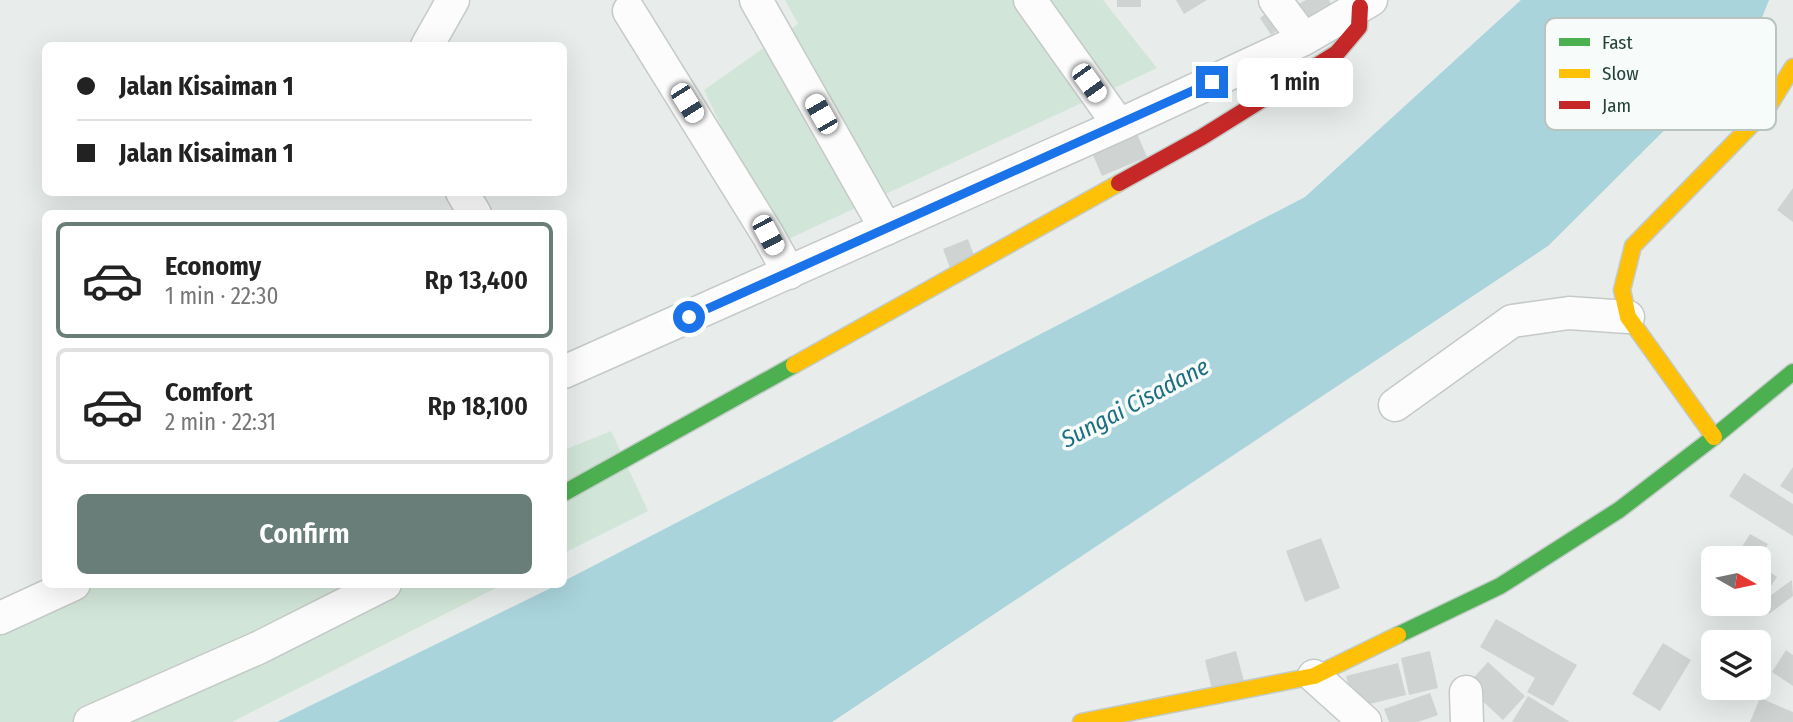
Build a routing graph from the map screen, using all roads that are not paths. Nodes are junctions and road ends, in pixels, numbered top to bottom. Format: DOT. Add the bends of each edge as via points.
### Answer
graph roads {
  1 [pos="453,0"];
  2 [pos="756,0"];
  3 [pos="1030,0"];
  4 [pos="1275,0"];
  5 [pos="1366,3"];
  6 [pos="629,11"];
  7 [pos="1304,39"];
  8 [pos="429,42"];
  9 [pos="1793,67"];
  10 [pos="1776,95"];
  11 [pos="1119,125"];
  12 [pos="1747,130"];
  13 [pos="886,229"];
  14 [pos="789,273"];
  15 [pos="1628,317"];
  16 [pos="567,370"];
  17 [pos="1793,372"];
  18 [pos="1395,405"];
  19 [pos="1714,437"];
  20 [pos="567,491"];
  21 [pos="65,588"];
  22 [pos="377,588"];
  23 [pos="0,618"];
  24 [pos="1314,676"];
  25 [pos="90,722"];
  26 [pos="1081,722"];
  27 [pos="1365,722"];
  1 -- 8 [label="street"];
  2 -- 13 [label="street"];
  3 -- 11 [label="street"];
  4 -- 7 [label="street"];
  5 -- 7 [label="street"];
  5 -- 20 [label="street" via="1359,27 1337,53 1202,137"];
  6 -- 14 [label="street"];
  7 -- 11 [label="street"];
  9 -- 10 [label="street"];
  11 -- 13 [label="street"];
  12 -- 15 [label="street" via="1633,246 1622,290"];
  13 -- 14 [label="street"];
  14 -- 16 [label="street"];
  15 -- 18 [label="street" via="1569,313 1512,321"];
  15 -- 19 [label="street"];
  17 -- 19 [label="street"];
  19 -- 24 [label="street" via="1619,510 1500,586"];
  21 -- 23 [label="street"];
  22 -- 25 [label="street" via="258,648"];
  24 -- 26 [label="street"];
  24 -- 27 [label="street"];
}
